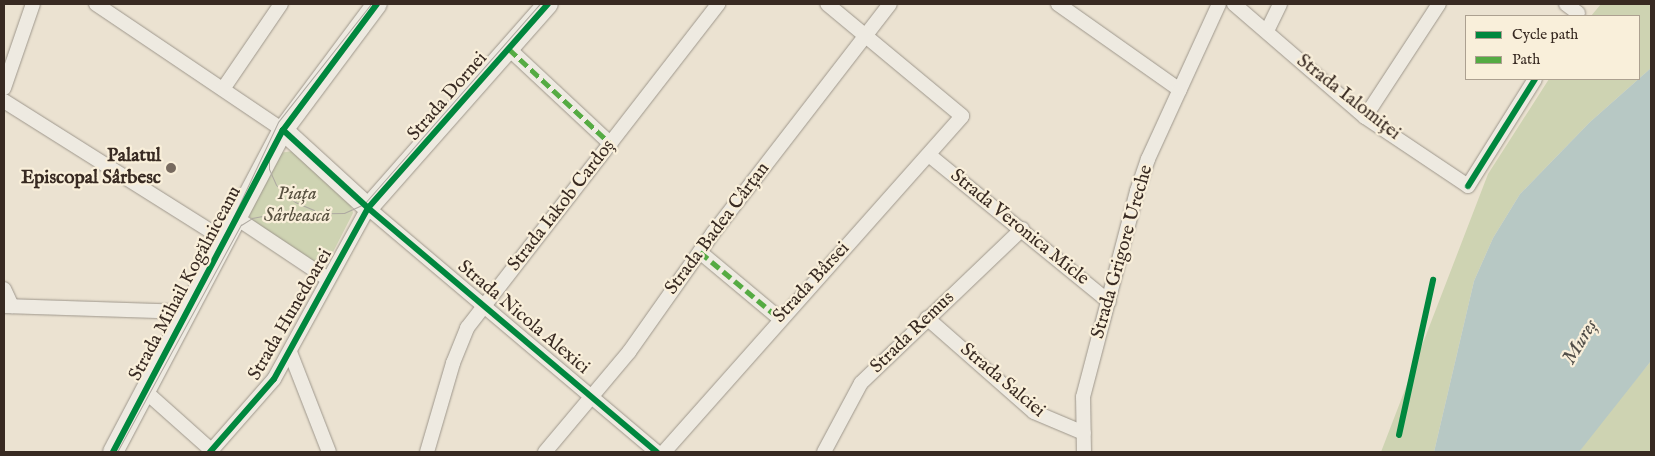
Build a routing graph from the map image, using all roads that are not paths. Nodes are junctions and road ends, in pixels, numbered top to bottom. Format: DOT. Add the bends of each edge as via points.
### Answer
graph roads {
  1 [pos="33,4"];
  2 [pos="96,4"];
  3 [pos="281,4"];
  4 [pos="377,4"];
  5 [pos="548,4"];
  6 [pos="718,4"];
  7 [pos="827,4"];
  8 [pos="890,4"];
  9 [pos="1058,4"];
  10 [pos="1219,4"];
  11 [pos="1234,4"];
  12 [pos="1280,4"];
  13 [pos="1439,4"];
  14 [pos="1566,4"];
  15 [pos="1580,11"];
  16 [pos="1267,31"];
  17 [pos="864,37"];
  18 [pos="509,49"];
  19 [pos="1534,80"];
  20 [pos="4,88"];
  21 [pos="223,89"];
  22 [pos="1180,90"];
  23 [pos="4,101"];
  24 [pos="1365,117"];
  25 [pos="283,130"];
  26 [pos="611,144"];
  27 [pos="929,155"];
  28 [pos="368,208"];
  29 [pos="238,219"];
  30 [pos="1022,229"];
  31 [pos="226,241"];
  32 [pos="700,252"];
  33 [pos="328,279"];
  34 [pos="4,290"];
  35 [pos="1109,302"];
  36 [pos="484,305"];
  37 [pos="8,306"];
  38 [pos="188,312"];
  39 [pos="927,318"];
  40 [pos="780,319"];
  41 [pos="290,352"];
  42 [pos="146,392"];
  43 [pos="593,395"];
  44 [pos="1084,433"];
  45 [pos="210,451"];
  46 [pos="113,452"];
  47 [pos="329,452"];
  48 [pos="427,452"];
  49 [pos="545,452"];
  50 [pos="657,452"];
  51 [pos="664,452"];
  52 [pos="824,452"];
  53 [pos="1084,452"];
  1 -- 20 [label="street"];
  2 -- 21 [label="street"];
  3 -- 21 [label="street"];
  4 -- 25 [label="main road, Strada Mihail Kogălniceanu"];
  5 -- 18 [label="main road, Strada Dornei"];
  6 -- 26 [label="street, Strada Iakob Cardoș"];
  7 -- 17 [label="street"];
  8 -- 17 [label="street, Strada Badea Cârțan"];
  9 -- 22 [label="street"];
  10 -- 22 [label="street, Strada Grigore Ureche"];
  11 -- 16 [label="street, Strada Ialomiței"];
  12 -- 16 [label="street"];
  13 -- 24 [label="street"];
  14 -- 15 [label="street"];
  16 -- 24 [label="street, Strada Ialomiței"];
  17 -- 27 [label="street, Strada Bârsei" via="962,116"];
  17 -- 32 [label="street, Strada Badea Cârțan"];
  18 -- 26 [label="street"];
  18 -- 28 [label="main road, Strada Dornei"];
  19 -- 24 [label="street, Strada Ialomiței" via="1468,186"];
  21 -- 25 [label="street"];
  22 -- 35 [label="street, Strada Grigore Ureche" via="1137,192"];
  23 -- 31 [label="street"];
  25 -- 28 [label="main road"];
  25 -- 29 [label="main road, Strada Mihail Kogălniceanu"];
  26 -- 36 [label="street, Strada Iakob Cardoș"];
  27 -- 30 [label="street, Strada Veronica Micle"];
  27 -- 40 [label="street, Strada Bârsei"];
  28 -- 33 [label="street, Strada Hunedoarei"];
  28 -- 36 [label="street, Strada Nicola Alexici"];
  29 -- 31 [label="main road, Strada Mihail Kogălniceanu"];
  29 -- 33 [label="street"];
  30 -- 35 [label="street, Strada Veronica Micle"];
  30 -- 39 [label="street, Strada Remus"];
  31 -- 38 [label="main road, Strada Mihail Kogălniceanu"];
  32 -- 40 [label="street"];
  32 -- 43 [label="street, Strada Badea Cârțan" via="629,352"];
  33 -- 41 [label="street, Strada Hunedoarei"];
  34 -- 37 [label="street"];
  35 -- 44 [label="street, Strada Grigore Ureche" via="1083,396"];
  36 -- 43 [label="street, Strada Nicola Alexici"];
  36 -- 48 [label="street, Strada Iakob Cardoș" via="458,346"];
  37 -- 38 [label="street"];
  38 -- 42 [label="main road, Strada Mihail Kogălniceanu"];
  39 -- 44 [label="street, Strada Salciei" via="1034,412"];
  39 -- 52 [label="street, Strada Remus" via="861,383"];
  40 -- 51 [label="street, Strada Bârsei"];
  41 -- 45 [label="street, Strada Hunedoarei" via="264,393"];
  41 -- 47 [label="street"];
  42 -- 45 [label="street"];
  42 -- 46 [label="main road, Strada Mihail Kogălniceanu"];
  43 -- 49 [label="street, Strada Badea Cârțan"];
  43 -- 50 [label="street, Strada Nicola Alexici"];
  44 -- 53 [label="street, Strada Grigore Ureche"];
}
